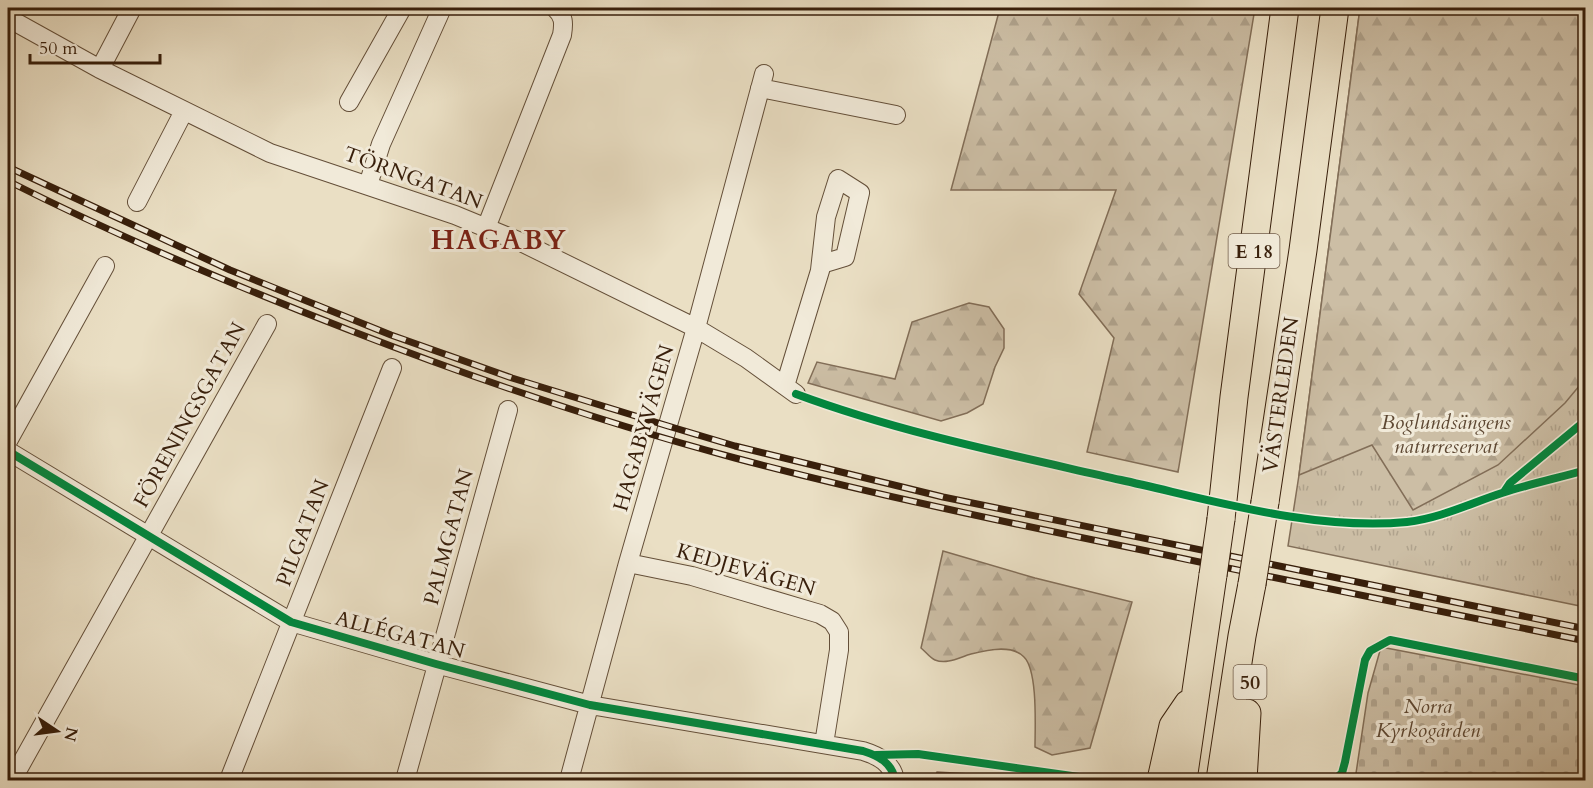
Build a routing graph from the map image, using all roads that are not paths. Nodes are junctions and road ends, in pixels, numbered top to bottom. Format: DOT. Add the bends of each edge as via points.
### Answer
graph roads {
  1 [pos="132,8"];
  2 [pos="402,8"];
  3 [pos="442,8"];
  4 [pos="555,8"];
  5 [pos="1285,8"];
  6 [pos="1335,8"];
  7 [pos="8,18"];
  8 [pos="100,69"];
  9 [pos="350,102"];
  10 [pos="184,111"];
  11 [pos="896,115"];
  12 [pos="368,185"];
  13 [pos="137,202"];
  14 [pos="486,228"];
  15 [pos="105,266"];
  16 [pos="820,270"];
  17 [pos="267,324"];
  18 [pos="696,328"];
  19 [pos="392,368"];
  20 [pos="508,410"];
  21 [pos="8,441"];
  22 [pos="8,451"];
  23 [pos="147,536"];
  24 [pos="628,563"];
  25 [pos="1252,584"];
  26 [pos="291,622"];
  27 [pos="436,664"];
  28 [pos="590,705"];
  29 [pos="824,744"];
  30 [pos="1172,778"];
  31 [pos="12,780"];
  32 [pos="229,780"];
  33 [pos="405,780"];
  34 [pos="569,780"];
  35 [pos="895,780"];
  36 [pos="1220,780"];
  37 [pos="1244,780"];
  1 -- 8 [label="street"];
  2 -- 9 [label="street"];
  3 -- 12 [label="street" via="381,144"];
  4 -- 14 [label="street" via="564,23 562,35"];
  5 -- 30 [label="highway, E 18, bridge" via="1196,694"];
  6 -- 25 [label="highway, VÄSTERLEDEN / E 18, bridge"];
  7 -- 8 [label="street, TÖRNGATAN"];
  8 -- 10 [label="street, TÖRNGATAN"];
  10 -- 12 [label="street, TÖRNGATAN" via="270,153"];
  10 -- 13 [label="street"];
  11 -- 18 [label="street, HAGABYVÄGEN" via="762,81"];
  12 -- 14 [label="street, TÖRNGATAN"];
  14 -- 18 [label="street, TÖRNGATAN"];
  15 -- 21 [label="street"];
  16 -- 18 [label="street, TÖRNGATAN" via="791,390"];
  17 -- 23 [label="street, FÖRENINGSGATAN"];
  18 -- 24 [label="street, HAGABYVÄGEN"];
  19 -- 26 [label="street, PILGATAN"];
  20 -- 27 [label="street, PALMGATAN"];
  22 -- 23 [label="street, ALLÉGATAN"];
  23 -- 26 [label="street, ALLÉGATAN"];
  23 -- 31 [label="street, FÖRENINGSGATAN"];
  24 -- 28 [label="street, HAGABYVÄGEN"];
  24 -- 29 [label="street, KEDJEVÄGEN" via="692,576 832,621 838,632 839,650"];
  25 -- 36 [label="highway, VÄSTERLEDEN / E 18"];
  25 -- 37 [label="highway, 50" via="1258,605"];
  26 -- 27 [label="street, ALLÉGATAN"];
  26 -- 32 [label="street, PILGATAN"];
  27 -- 28 [label="street, ALLÉGATAN"];
  27 -- 33 [label="street, PALMGATAN"];
  28 -- 29 [label="street, ALLÉGATAN"];
  28 -- 34 [label="street, HAGABYVÄGEN"];
  29 -- 35 [label="street, ALLÉGATAN" via="876,755 886,762"];
}
